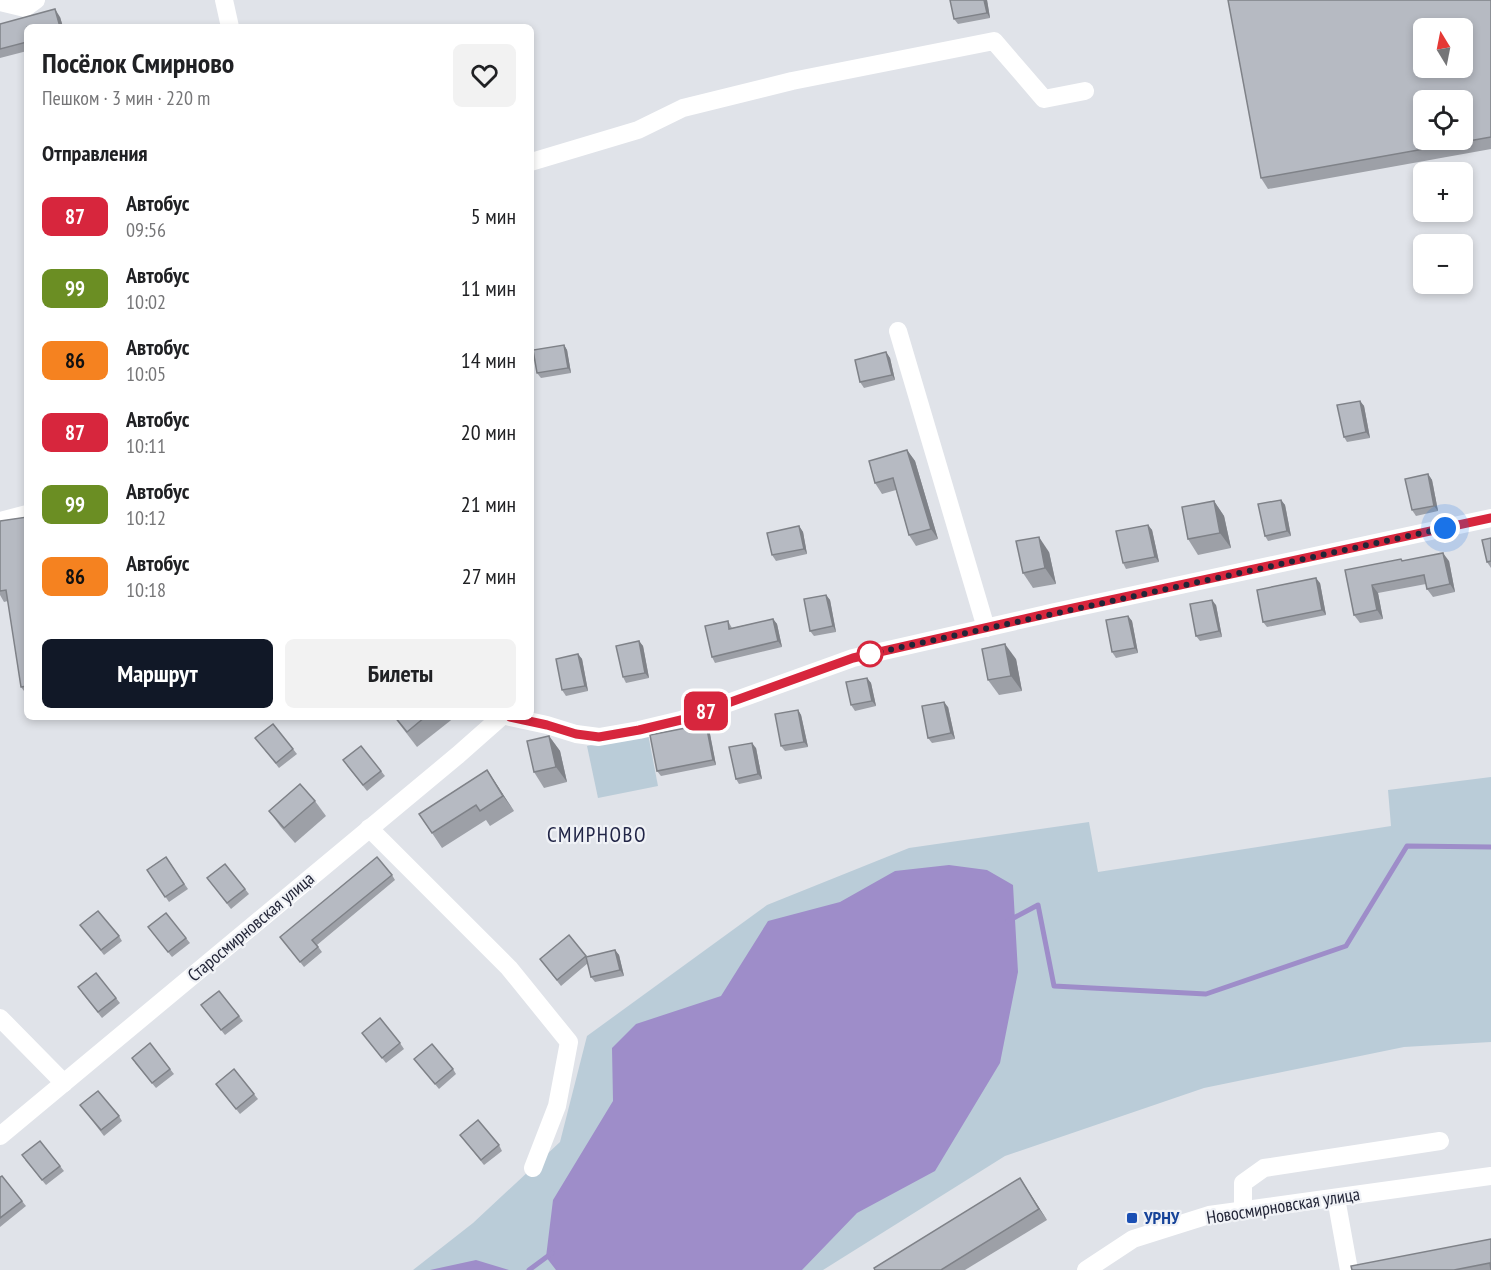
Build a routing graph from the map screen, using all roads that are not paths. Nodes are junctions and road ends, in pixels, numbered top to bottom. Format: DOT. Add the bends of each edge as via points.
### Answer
graph roads {
  1 [pos="36,0"];
  2 [pos="224,0"];
  3 [pos="0,2"];
  4 [pos="229,24"];
  5 [pos="1085,91"];
  6 [pos="534,161"];
  7 [pos="898,331"];
  8 [pos="24,515"];
  9 [pos="1491,518"];
  10 [pos="0,521"];
  11 [pos="986,628"];
  12 [pos="498,720"];
  13 [pos="524,720"];
  14 [pos="369,828"];
  15 [pos="0,1018"];
  16 [pos="64,1083"];
  17 [pos="0,1136"];
  18 [pos="1440,1141"];
  19 [pos="533,1168"];
  20 [pos="1491,1176"];
  21 [pos="1336,1198"];
  22 [pos="1243,1211"];
  23 [pos="1086,1270"];
  24 [pos="1349,1270"];
  1 -- 3 [label="street" via="25,8"];
  2 -- 4 [label="street"];
  5 -- 6 [label="street" via="1044,99 994,41 792,81 683,108 638,130"];
  7 -- 11 [label="street"];
  8 -- 10 [label="street"];
  9 -- 11 [label="street"];
  11 -- 13 [label="street" via="853,658 681,720 639,730 599,737"];
  12 -- 14 [label="street, Старосмирновская улица"];
  14 -- 16 [label="street, Старосмирновская улица"];
  14 -- 19 [label="street" via="509,968 569,1042 557,1106"];
  15 -- 16 [label="street"];
  16 -- 17 [label="street, Старосмирновская улица"];
  18 -- 22 [label="street" via="1264,1168 1243,1183"];
  20 -- 21 [label="street, Новосмирновская улица"];
  21 -- 22 [label="street, Новосмирновская улица"];
  21 -- 24 [label="street"];
  22 -- 23 [label="street, Новосмирновская улица" via="1209,1215 1133,1239"];
}
